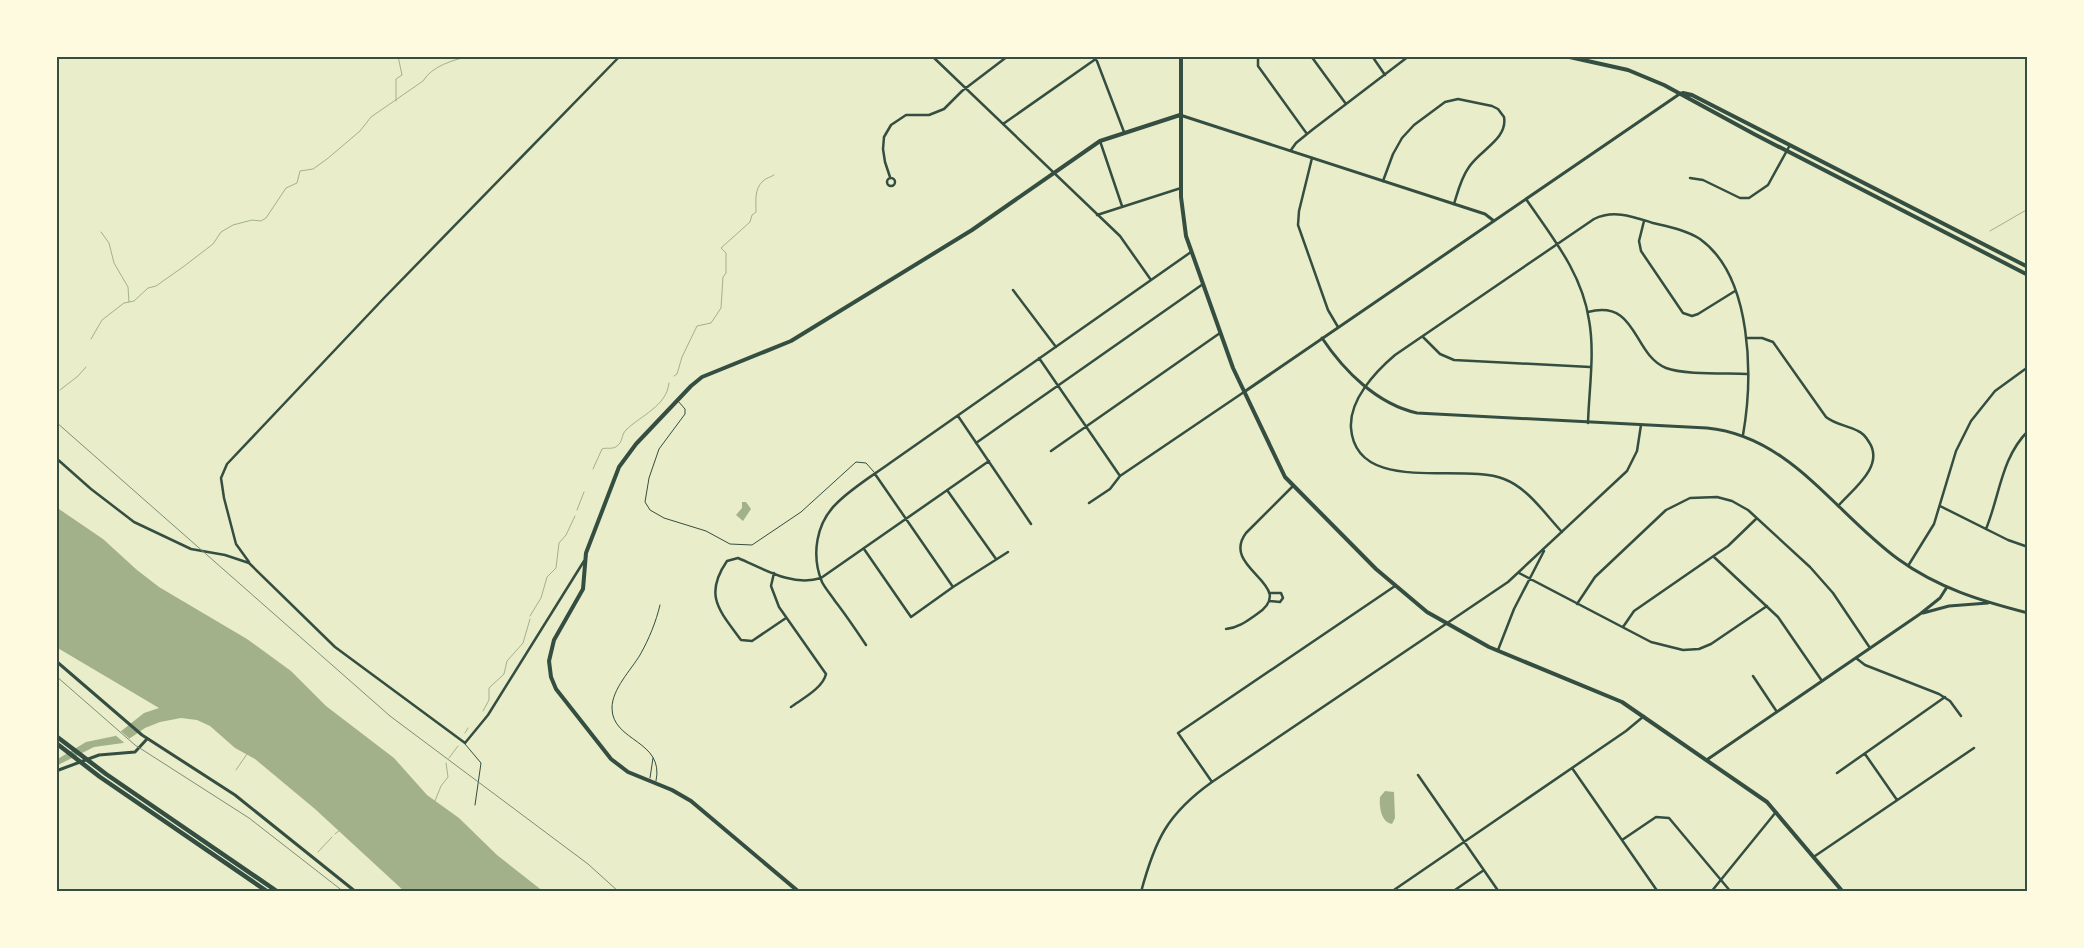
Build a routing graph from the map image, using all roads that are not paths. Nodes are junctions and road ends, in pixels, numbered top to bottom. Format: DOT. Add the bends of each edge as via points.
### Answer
graph roads {
  1 [pos="620,56"];
  2 [pos="932,56"];
  3 [pos="1008,56"];
  4 [pos="1100,56"];
  5 [pos="1181,56"];
  6 [pos="1311,56"];
  7 [pos="1372,56"];
  8 [pos="1409,56"];
  9 [pos="1565,56"];
  10 [pos="1095,58"];
  11 [pos="1258,58"];
  12 [pos="1385,75"];
  13 [pos="966,89"];
  14 [pos="1681,92"];
  15 [pos="1346,104"];
  16 [pos="1180,115"];
  17 [pos="1003,124"];
  18 [pos="1124,132"];
  19 [pos="1307,134"];
  20 [pos="1100,141"];
  21 [pos="1790,145"];
  22 [pos="1291,150"];
  23 [pos="1787,151"];
  24 [pos="1312,157"];
  25 [pos="1054,173"];
  26 [pos="890,177"];
  27 [pos="1690,178"];
  28 [pos="1383,181"];
  29 [pos="1181,188"];
  30 [pos="1526,199"];
  31 [pos="1454,204"];
  32 [pos="1122,206"];
  33 [pos="1097,215"];
  34 [pos="1644,220"];
  35 [pos="1494,221"];
  36 [pos="1557,244"];
  37 [pos="1191,252"];
  38 [pos="2028,267"];
  39 [pos="2028,275"];
  40 [pos="1151,280"];
  41 [pos="1203,284"];
  42 [pos="1013,290"];
  43 [pos="1735,291"];
  44 [pos="1588,312"];
  45 [pos="1338,327"];
  46 [pos="1220,333"];
  47 [pos="1423,336"];
  48 [pos="1322,338"];
  49 [pos="1747,338"];
  50 [pos="1056,347"];
  51 [pos="1039,358"];
  52 [pos="1590,366"];
  53 [pos="2028,367"];
  54 [pos="1747,374"];
  55 [pos="1058,386"];
  56 [pos="1367,387"];
  57 [pos="1244,392"];
  58 [pos="677,400"];
  59 [pos="958,416"];
  60 [pos="1588,423"];
  61 [pos="1642,425"];
  62 [pos="1087,427"];
  63 [pos="2028,431"];
  64 [pos="1743,435"];
  65 [pos="976,443"];
  66 [pos="1051,451"];
  67 [pos="56,458"];
  68 [pos="989,461"];
  69 [pos="876,474"];
  70 [pos="1120,476"];
  71 [pos="1293,486"];
  72 [pos="948,490"];
  73 [pos="1089,503"];
  74 [pos="1838,506"];
  75 [pos="1940,506"];
  76 [pos="1757,518"];
  77 [pos="906,519"];
  78 [pos="1031,524"];
  79 [pos="1986,529"];
  80 [pos="1562,532"];
  81 [pos="2028,547"];
  82 [pos="864,549"];
  83 [pos="1544,549"];
  84 [pos="1008,552"];
  85 [pos="1713,556"];
  86 [pos="996,559"];
  87 [pos="584,561"];
  88 [pos="249,563"];
  89 [pos="1908,566"];
  90 [pos="774,573"];
  91 [pos="1519,573"];
  92 [pos="821,578"];
  93 [pos="1530,579"];
  94 [pos="572,583"];
  95 [pos="584,585"];
  96 [pos="1395,586"];
  97 [pos="953,587"];
  98 [pos="1947,587"];
  99 [pos="1269,593"];
  100 [pos="1269,601"];
  101 [pos="1990,603"];
  102 [pos="1577,604"];
  103 [pos="660,605"];
  104 [pos="1767,606"];
  105 [pos="2028,613"];
  106 [pos="1920,614"];
  107 [pos="786,618"];
  108 [pos="1446,625"];
  109 [pos="1623,627"];
  110 [pos="1226,629"];
  111 [pos="866,645"];
  112 [pos="1870,648"];
  113 [pos="1497,651"];
  114 [pos="1856,658"];
  115 [pos="56,661"];
  116 [pos="1753,676"];
  117 [pos="1822,681"];
  118 [pos="1945,697"];
  119 [pos="791,707"];
  120 [pos="1777,712"];
  121 [pos="1644,715"];
  122 [pos="1961,716"];
  123 [pos="56,736"];
  124 [pos="148,739"];
  125 [pos="56,743"];
  126 [pos="465,743"];
  127 [pos="1974,748"];
  128 [pos="1865,754"];
  129 [pos="653,757"];
  130 [pos="1708,759"];
  131 [pos="1572,768"];
  132 [pos="56,771"];
  133 [pos="1837,773"];
  134 [pos="1418,775"];
  135 [pos="649,781"];
  136 [pos="1212,782"];
  137 [pos="655,784"];
  138 [pos="1897,800"];
  139 [pos="475,805"];
  140 [pos="1776,812"];
  141 [pos="1622,840"];
  142 [pos="1465,842"];
  143 [pos="1815,856"];
  144 [pos="1484,870"];
  145 [pos="1721,878"];
  146 [pos="268,892"];
  147 [pos="278,892"];
  148 [pos="356,892"];
  149 [pos="799,892"];
  150 [pos="1141,892"];
  151 [pos="1391,892"];
  152 [pos="1452,892"];
  153 [pos="1499,892"];
  154 [pos="1658,892"];
  155 [pos="1711,892"];
  156 [pos="1731,892"];
  157 [pos="1843,892"];
  1 -- 88 [label="street" via="384,298 228,464 221,478 224,498 236,544"];
  2 -- 13 [label="street"];
  3 -- 13 [label="street"];
  4 -- 10 [label="street"];
  5 -- 16 [label="main road"];
  6 -- 15 [label="street"];
  7 -- 12 [label="street"];
  8 -- 12 [label="street"];
  9 -- 14 [label="main road" via="1636,73"];
  10 -- 17 [label="street"];
  10 -- 18 [label="street"];
  11 -- 19 [label="street" via="1258,66"];
  12 -- 15 [label="street"];
  13 -- 17 [label="street"];
  13 -- 26 [label="street" via="936,113 906,115 891,125 884,137 883,149"];
  14 -- 21 [label="main road"];
  14 -- 23 [label="main road" via="1690,100"];
  14 -- 30 [label="street"];
  15 -- 19 [label="street"];
  16 -- 18 [label="main road"];
  16 -- 22 [label="street"];
  16 -- 29 [label="main road"];
  17 -- 25 [label="street"];
  18 -- 20 [label="main road"];
  19 -- 22 [label="street"];
  20 -- 25 [label="main road"];
  20 -- 32 [label="street"];
  21 -- 23 [label="street"];
  21 -- 38 [label="main road"];
  22 -- 24 [label="street"];
  23 -- 27 [label="street" via="1768,184 1749,198 1737,197 1704,180"];
  23 -- 39 [label="main road"];
  24 -- 28 [label="street"];
  24 -- 45 [label="street" via="1298,225 1328,310"];
  25 -- 33 [label="street"];
  25 -- 58 [label="main road" via="972,230 791,341 711,372"];
  28 -- 31 [label="street"];
  28 -- 31 [label="street" via="1402,138 1414,125 1449,100 1495,107 1502,114 1505,126 1500,136 1468,167"];
  29 -- 32 [label="street"];
  29 -- 37 [label="main road" via="1184,225"];
  30 -- 35 [label="street"];
  30 -- 36 [label="street"];
  31 -- 35 [label="street" via="1484,214"];
  32 -- 33 [label="street"];
  33 -- 40 [label="street" via="1122,238"];
  34 -- 36 [label="street" via="1620,214 1605,215"];
  34 -- 43 [label="street" via="1687,232 1701,240 1716,256"];
  34 -- 43 [label="street" via="1639,241 1641,251 1683,313 1698,314"];
  35 -- 45 [label="street"];
  36 -- 44 [label="street" via="1577,279"];
  36 -- 47 [label="street"];
  37 -- 40 [label="street"];
  37 -- 41 [label="main road"];
  40 -- 50 [label="street"];
  41 -- 46 [label="main road"];
  41 -- 55 [label="street"];
  42 -- 50 [label="street"];
  43 -- 49 [label="street"];
  44 -- 52 [label="street"];
  44 -- 54 [label="street" via="1606,310 1623,317 1654,360 1668,369"];
  45 -- 48 [label="street"];
  46 -- 57 [label="main road"];
  46 -- 62 [label="street"];
  47 -- 52 [label="street" via="1440,354 1454,360"];
  47 -- 56 [label="street" via="1388,362"];
  48 -- 56 [label="street" via="1342,365"];
  48 -- 57 [label="street"];
  49 -- 54 [label="street"];
  49 -- 74 [label="street" via="1773,342 1826,417 1859,432 1871,445 1874,457 1871,468"];
  50 -- 51 [label="street"];
  51 -- 55 [label="street"];
  51 -- 59 [label="street"];
  52 -- 60 [label="street"];
  53 -- 75 [label="street" via="1995,391 1970,421 1956,450"];
  54 -- 64 [label="street"];
  55 -- 62 [label="street"];
  55 -- 65 [label="street"];
  56 -- 60 [label="street" via="1397,406 1420,414"];
  56 -- 80 [label="street" via="1355,406 1351,426 1358,448 1369,461 1393,470 1503,478 1521,489"];
  57 -- 70 [label="street"];
  57 -- 71 [label="main road" via="1279,467"];
  58 -- 69 [label="lane" via="684,407 684,414 659,449 645,502 650,510 664,518 727,543 748,546 762,540 801,512 856,462 866,463"];
  58 -- 87 [label="main road" via="621,464"];
  59 -- 65 [label="street"];
  59 -- 69 [label="street"];
  60 -- 61 [label="street"];
  61 -- 64 [label="street" via="1710,428"];
  61 -- 80 [label="street" via="1638,452 1628,469"];
  62 -- 66 [label="street"];
  62 -- 70 [label="street"];
  63 -- 79 [label="street" via="2018,441 2005,465"];
  64 -- 74 [label="street" via="1780,454"];
  65 -- 68 [label="street"];
  67 -- 88 [label="street" via="91,490 134,522 191,549"];
  68 -- 72 [label="street"];
  68 -- 78 [label="street"];
  69 -- 77 [label="street"];
  69 -- 92 [label="street" via="839,501 824,520 816,547"];
  70 -- 73 [label="street" via="1108,490"];
  71 -- 96 [label="main road"];
  71 -- 99 [label="street" via="1241,542 1243,561 1266,584"];
  72 -- 77 [label="street"];
  72 -- 86 [label="street"];
  74 -- 89 [label="street"];
  75 -- 79 [label="street"];
  75 -- 89 [label="street" via="1932,530"];
  76 -- 85 [label="street"];
  76 -- 102 [label="street" via="1743,506 1720,497 1700,496 1675,504 1599,572"];
  76 -- 112 [label="street" via="1821,578"];
  77 -- 82 [label="street"];
  77 -- 97 [label="street"];
  79 -- 81 [label="street"];
  80 -- 83 [label="street"];
  82 -- 92 [label="street"];
  82 -- 97 [label="street" via="911,617"];
  83 -- 91 [label="street"];
  83 -- 93 [label="street"];
  84 -- 86 [label="street"];
  85 -- 104 [label="street"];
  85 -- 109 [label="street" via="1634,611"];
  86 -- 97 [label="street"];
  87 -- 94 [label="street"];
  87 -- 95 [label="main road"];
  88 -- 126 [label="street" via="334,647"];
  89 -- 98 [label="street"];
  90 -- 92 [label="street" via="795,580"];
  90 -- 107 [label="street" via="771,586"];
  90 -- 107 [label="street" via="729,559 714,595 716,604 742,640 748,642"];
  91 -- 93 [label="street"];
  91 -- 108 [label="street"];
  92 -- 111 [label="street"];
  93 -- 102 [label="street"];
  93 -- 113 [label="street"];
  94 -- 95 [label="street"];
  94 -- 126 [label="street" via="488,715"];
  95 -- 135 [label="main road" via="554,640 549,661 552,682 615,763"];
  96 -- 108 [label="main road"];
  96 -- 136 [label="street" via="1178,733"];
  98 -- 101 [label="street"];
  98 -- 106 [label="street" via="1940,598"];
  99 -- 100 [label="street"];
  99 -- 100 [label="street" via="1281,593 1283,598 1280,602"];
  100 -- 110 [label="street" via="1264,609 1239,626"];
  101 -- 105 [label="street"];
  101 -- 106 [label="street" via="1950,606"];
  102 -- 109 [label="street"];
  103 -- 129 [label="lane" via="648,640 616,691 612,708 617,724"];
  104 -- 109 [label="street" via="1711,644 1695,650 1656,644"];
  104 -- 117 [label="street" via="1782,622"];
  106 -- 112 [label="street"];
  107 -- 119 [label="street" via="826,674 813,691"];
  108 -- 113 [label="main road"];
  108 -- 136 [label="street"];
  112 -- 114 [label="street"];
  113 -- 121 [label="main road" via="1601,691"];
  114 -- 117 [label="street"];
  114 -- 118 [label="street" via="1865,665"];
  115 -- 124 [label="street"];
  116 -- 120 [label="street"];
  117 -- 120 [label="street"];
  118 -- 122 [label="street"];
  118 -- 128 [label="street"];
  120 -- 130 [label="street"];
  121 -- 130 [label="main road"];
  121 -- 131 [label="street"];
  123 -- 147 [label="highway"];
  124 -- 132 [label="street" via="135,752 99,755"];
  124 -- 148 [label="street" via="235,795"];
  125 -- 146 [label="highway" via="100,777"];
  126 -- 139 [label="lane" via="481,765"];
  127 -- 138 [label="street"];
  128 -- 133 [label="street"];
  128 -- 138 [label="street"];
  129 -- 135 [label="lane"];
  129 -- 137 [label="lane" via="658,765"];
  130 -- 140 [label="main road"];
  131 -- 141 [label="street"];
  131 -- 142 [label="street"];
  134 -- 142 [label="street"];
  135 -- 137 [label="main road"];
  136 -- 150 [label="street" via="1182,805 1165,826 1153,848"];
  137 -- 149 [label="main road" via="695,804"];
  138 -- 143 [label="street"];
  140 -- 143 [label="main road"];
  140 -- 145 [label="street"];
  141 -- 145 [label="street" via="1653,818 1664,816 1673,821"];
  141 -- 154 [label="street"];
  142 -- 144 [label="street"];
  142 -- 151 [label="street"];
  143 -- 157 [label="main road"];
  144 -- 152 [label="street"];
  144 -- 153 [label="street"];
  145 -- 155 [label="street"];
  145 -- 156 [label="street"];
}
